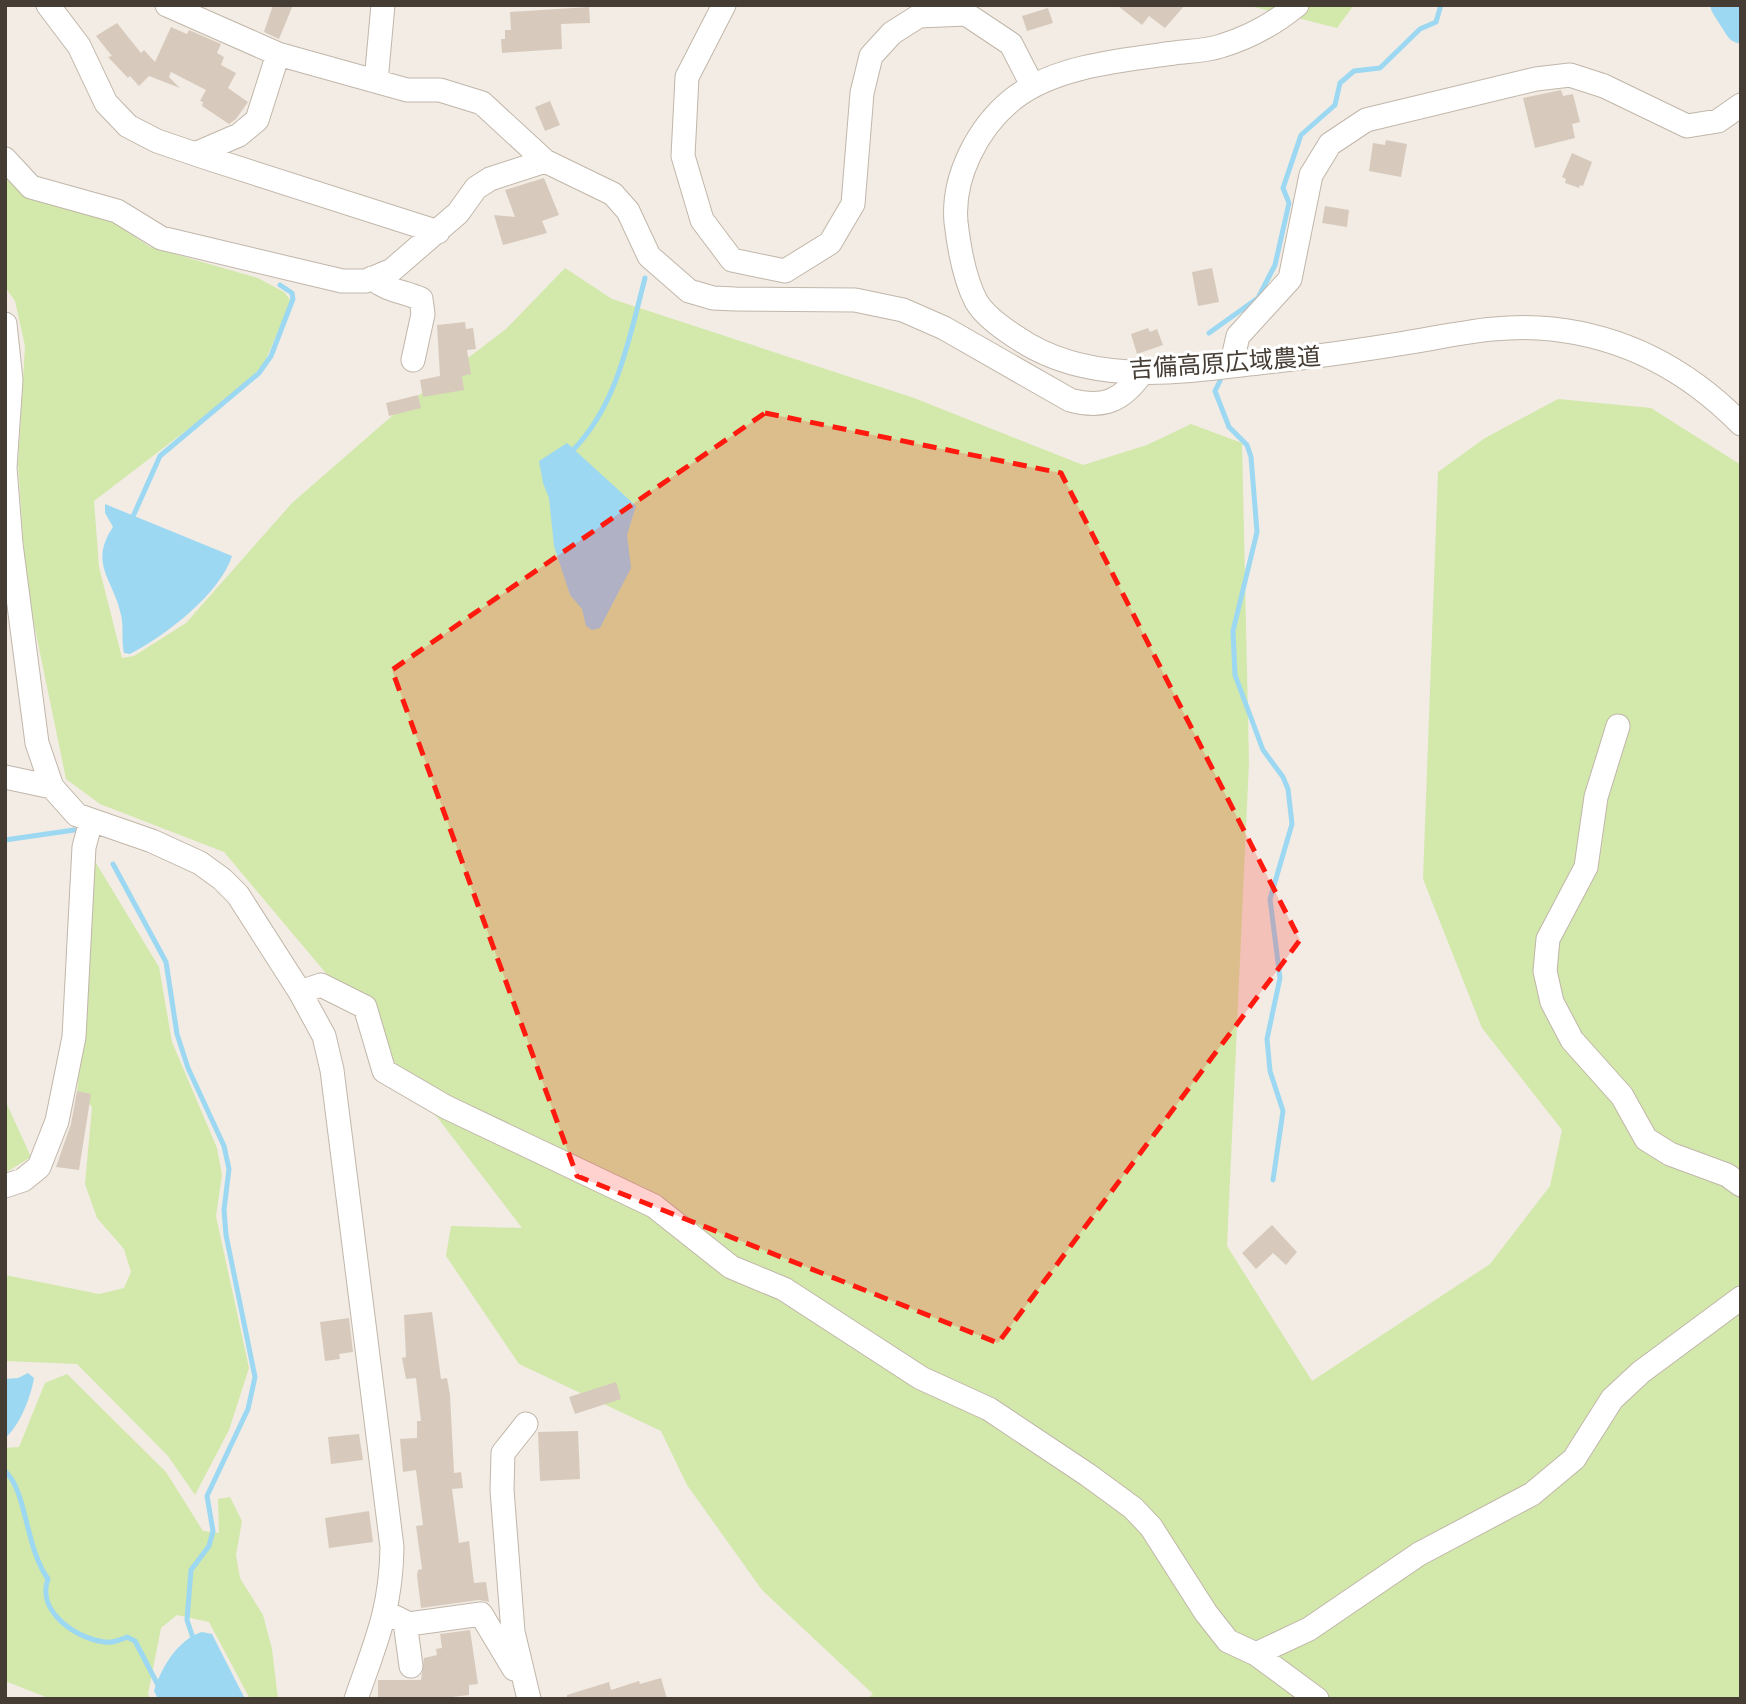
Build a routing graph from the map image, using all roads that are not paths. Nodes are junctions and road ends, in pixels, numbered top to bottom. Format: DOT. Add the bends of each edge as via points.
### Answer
graph roads {
  1 [pos="48,5"];
  2 [pos="167,5"];
  3 [pos="383,5"];
  4 [pos="724,5"];
  5 [pos="1297,5"];
  6 [pos="278,54"];
  7 [pos="376,81"];
  8 [pos="1032,85"];
  9 [pos="1741,105"];
  10 [pos="195,154"];
  11 [pos="5,159"];
  12 [pos="545,161"];
  13 [pos="438,232"];
  14 [pos="372,278"];
  15 [pos="5,324"];
  16 [pos="413,360"];
  17 [pos="1231,366"];
  18 [pos="1142,373"];
  19 [pos="1741,424"];
  20 [pos="5,467"];
  21 [pos="1618,726"];
  22 [pos="5,778"];
  23 [pos="52,787"];
  24 [pos="91,821"];
  25 [pos="300,992"];
  26 [pos="1741,1185"];
  27 [pos="5,1186"];
  28 [pos="1741,1298"];
  29 [pos="526,1424"];
  30 [pos="396,1617"];
  31 [pos="1256,1654"];
  32 [pos="411,1666"];
  33 [pos="527,1693"];
  34 [pos="356,1699"];
  35 [pos="1317,1699"];
  1 -- 10 [label="street" via="79,46 106,103 128,126"];
  2 -- 6 [label="street"];
  3 -- 7 [label="street"];
  4 -- 8 [label="street" via="687,77 683,156 702,220 732,261 785,271 830,243 853,204 862,93 871,57 892,33 919,16 966,14 1011,44"];
  5 -- 8 [label="street, 吉備高原広域農道" via="1277,22 1219,47 1099,64"];
  6 -- 7 [label="street"];
  6 -- 10 [label="street" via="257,120 239,135"];
  7 -- 12 [label="street" via="407,90 440,90 482,103"];
  8 -- 18 [label="street, 吉備高原広域農道" via="986,128 955,195 959,251 976,302 1001,327 1055,359"];
  9 -- 17 [label="street" via="1718,121 1687,126 1604,86 1570,75 1366,120 1331,144 1311,175 1290,279 1238,336"];
  10 -- 13 [label="street"];
  11 -- 14 [label="street" via="32,187 117,211 161,238 342,281"];
  12 -- 13 [label="street" via="476,188"];
  12 -- 18 [label="street" via="613,194 628,211 649,256 689,291 724,299 855,300 903,310 1086,405 1108,404 1130,391"];
  13 -- 14 [label="street" via="392,270"];
  14 -- 16 [label="street" via="386,289 421,299"];
  15 -- 20 [label="street" via="11,380"];
  17 -- 18 [label="street, 吉備高原広域農道"];
  17 -- 19 [label="street, 吉備高原広域農道" via="1338,355 1478,330 1549,328 1602,336 1643,353 1718,401"];
  20 -- 23 [label="street" via="37,743"];
  21 -- 26 [label="street" via="1596,797 1586,867 1548,939 1545,971 1552,1002 1572,1040 1622,1096 1646,1139"];
  22 -- 23 [label="street"];
  23 -- 24 [label="street" via="63,803"];
  24 -- 25 [label="street" via="152,841 200,863 222,879"];
  24 -- 27 [label="street" via="84,847 74,1037 57,1121 39,1167 23,1180"];
  25 -- 30 [label="street" via="324,1036 332,1070 392,1547"];
  25 -- 31 [label="street" via="321,985 365,1007 384,1071 446,1107 654,1206 731,1267 784,1290 921,1378 989,1409 1088,1475 1133,1508 1150,1527 1228,1641"];
  28 -- 31 [label="street" via="1612,1399 1574,1459 1532,1494 1419,1554 1309,1629"];
  29 -- 33 [label="street" via="503,1453 502,1490 513,1632"];
  30 -- 32 [label="street"];
  30 -- 33 [label="street" via="481,1614"];
  30 -- 34 [label="street"];
  31 -- 35 [label="street"];
}
